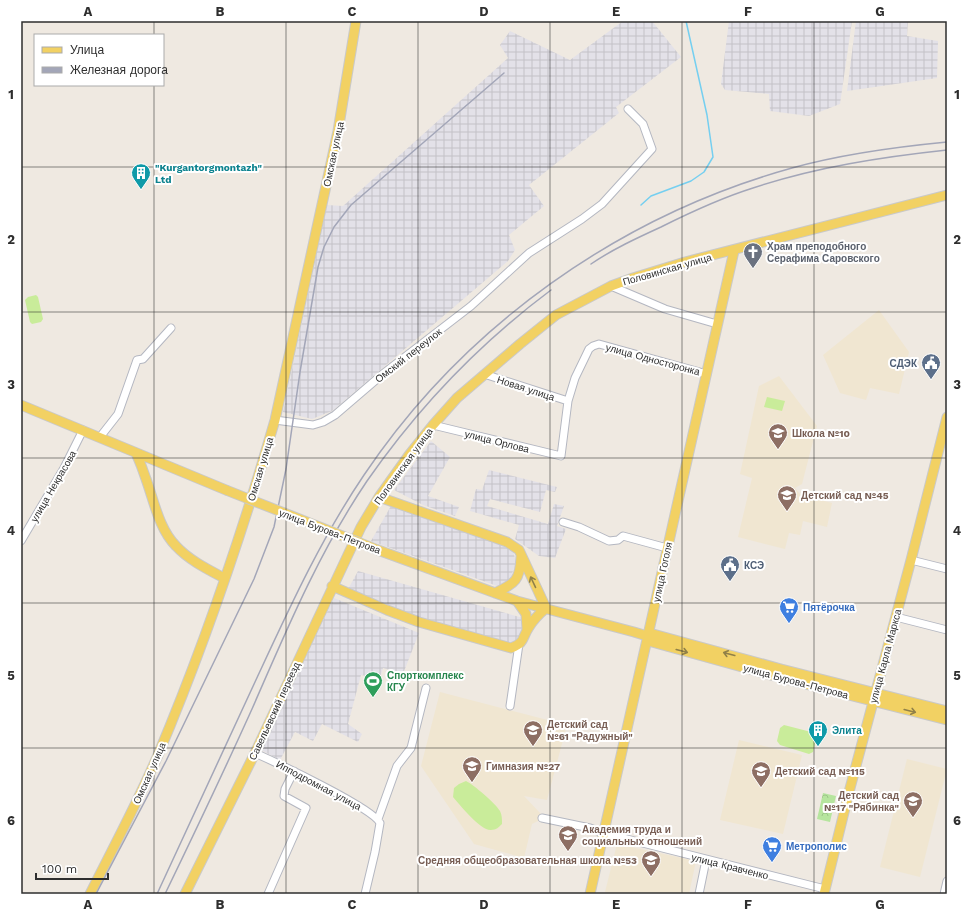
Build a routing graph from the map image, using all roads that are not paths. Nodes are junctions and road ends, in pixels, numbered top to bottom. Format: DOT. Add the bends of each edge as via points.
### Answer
graph roads {
  1 [pos="356,21"];
  2 [pos="628,108"];
  3 [pos="945,197"];
  4 [pos="734,251"];
  5 [pos="612,286"];
  6 [pos="717,324"];
  7 [pos="171,328"];
  8 [pos="484,374"];
  9 [pos="707,374"];
  10 [pos="568,401"];
  11 [pos="21,405"];
  12 [pos="947,417"];
  13 [pos="275,420"];
  14 [pos="433,425"];
  15 [pos="83,430"];
  16 [pos="100,437"];
  17 [pos="136,453"];
  18 [pos="154,460"];
  19 [pos="146,477"];
  20 [pos="379,497"];
  21 [pos="563,522"];
  22 [pos="361,526"];
  23 [pos="21,541"];
  24 [pos="667,548"];
  25 [pos="521,556"];
  26 [pos="911,560"];
  27 [pos="947,569"];
  28 [pos="224,578"];
  29 [pos="332,586"];
  30 [pos="495,593"];
  31 [pos="517,601"];
  32 [pos="546,608"];
  33 [pos="896,617"];
  34 [pos="528,629"];
  35 [pos="947,630"];
  36 [pos="647,636"];
  37 [pos="520,644"];
  38 [pos="426,688"];
  39 [pos="874,697"];
  40 [pos="510,706"];
  41 [pos="947,711"];
  42 [pos="947,720"];
  43 [pos="255,753"];
  44 [pos="294,771"];
  45 [pos="542,818"];
  46 [pos="379,821"];
  47 [pos="603,833"];
  48 [pos="706,860"];
  49 [pos="947,881"];
  50 [pos="825,892"];
  51 [pos="90,894"];
  52 [pos="185,894"];
  53 [pos="268,894"];
  54 [pos="365,894"];
  55 [pos="590,894"];
  56 [pos="699,894"];
  57 [pos="944,894"];
  1 -- 13 [label="main road, Омская улица" via="338,133"];
  2 -- 13 [label="street, Омский переулок" via="643,124 652,149 602,204 529,253 471,306 384,372 335,415 313,425"];
  3 -- 4 [label="main road, Половинская улица"];
  4 -- 5 [label="main road, Половинская улица" via="685,262"];
  4 -- 6 [label="main road, улица Гоголя"];
  5 -- 6 [label="street" via="665,309"];
  5 -- 8 [label="main road, Половинская улица" via="556,315"];
  6 -- 9 [label="main road, улица Гоголя"];
  7 -- 16 [label="street" via="143,359 137,360 118,414"];
  8 -- 10 [label="street, Новая улица"];
  8 -- 14 [label="main road, Половинская улица" via="457,398"];
  9 -- 10 [label="street, улица Односторонка" via="599,344 586,353"];
  9 -- 24 [label="main road, улица Гоголя"];
  10 -- 14 [label="street, улица Орлова" via="561,456"];
  11 -- 15 [label="main road, улица Бурова-Петрова"];
  12 -- 26 [label="main road, улица Карла Маркса"];
  13 -- 28 [label="main road, Омская улица"];
  14 -- 20 [label="main road, Половинская улица"];
  15 -- 16 [label="main road, улица Бурова-Петрова"];
  15 -- 23 [label="street, улица Некрасова"];
  16 -- 17 [label="main road, улица Бурова-Петрова"];
  17 -- 18 [label="main road, улица Бурова-Петрова"];
  17 -- 19 [label="main road"];
  18 -- 19 [label="main road"];
  18 -- 30 [label="main road, улица Бурова-Петрова, bridge" via="378,550"];
  19 -- 28 [label="main road" via="156,510 170,540 187,556"];
  20 -- 22 [label="main road, Половинская улица"];
  20 -- 25 [label="main road" via="507,542 519,550"];
  21 -- 24 [label="street" via="609,541 618,540 623,536"];
  22 -- 29 [label="main road, Савельевский переезд"];
  24 -- 36 [label="main road, улица Гоголя"];
  25 -- 30 [label="main road" via="517,578 512,585"];
  32 -- 25 [label="main road, one-way"];
  26 -- 27 [label="street"];
  26 -- 33 [label="main road, улица Карла Маркса"];
  28 -- 51 [label="main road, Омская улица" via="202,645 157,756"];
  29 -- 37 [label="main road" via="420,622 511,648"];
  29 -- 43 [label="main road, Савельевский переезд"];
  30 -- 31 [label="main road, улица Бурова-Петрова"];
  31 -- 32 [label="main road, улица Бурова-Петрова"];
  31 -- 34 [label="main road" via="526,614"];
  32 -- 34 [label="main road"];
  32 -- 36 [label="main road, улица Бурова-Петрова"];
  33 -- 35 [label="street"];
  33 -- 39 [label="main road, улица Карла Маркса"];
  34 -- 37 [label="main road"];
  36 -- 39 [label="main road, улица Бурова-Петрова" via="652,642 778,677"];
  36 -- 47 [label="main road, улица Гоголя"];
  37 -- 40 [label="street"];
  38 -- 46 [label="street" via="412,748 397,766"];
  39 -- 41 [label="main road, улица Бурова-Петрова"];
  39 -- 42 [label="main road, улица Бурова-Петрова, one-way"];
  39 -- 50 [label="main road, улица Карла Маркса"];
  43 -- 44 [label="street, Ипподромная улица"];
  43 -- 52 [label="main road, Савельевский переезд"];
  44 -- 46 [label="street, Ипподромная улица" via="357,805"];
  44 -- 53 [label="street" via="284,789 284,796 306,808"];
  45 -- 47 [label="street, улица Кравченко"];
  46 -- 54 [label="street"];
  47 -- 48 [label="street, улица Кравченко"];
  47 -- 55 [label="main road, улица Гоголя"];
  48 -- 50 [label="street, улица Кравченко"];
  48 -- 56 [label="street"];
  49 -- 57 [label="street"];
}
